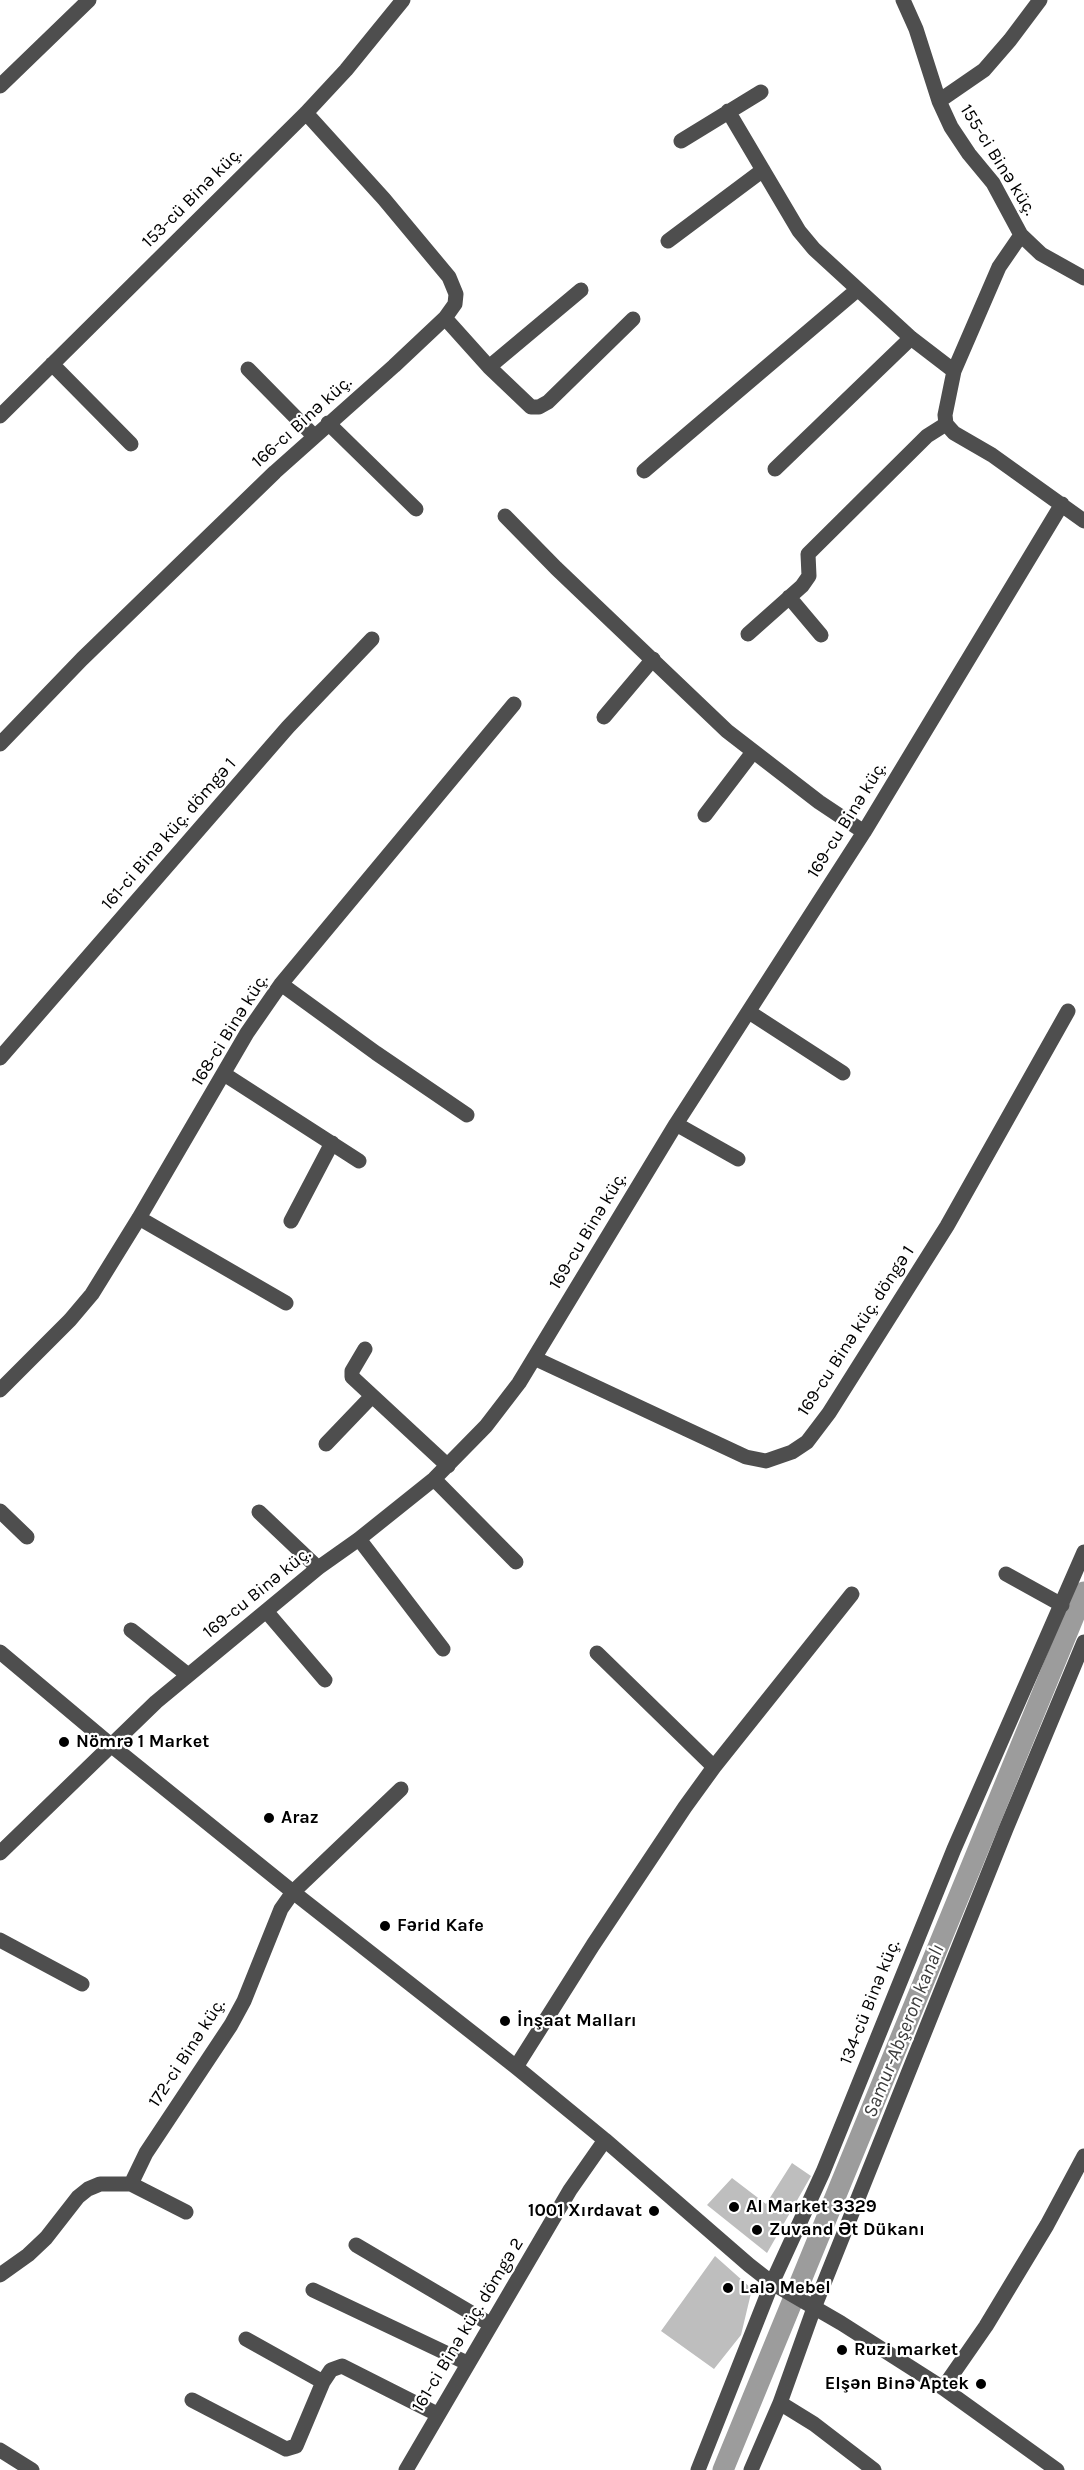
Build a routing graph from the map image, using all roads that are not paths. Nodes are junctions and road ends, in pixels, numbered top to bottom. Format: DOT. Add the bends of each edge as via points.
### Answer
graph roads {
  1 [pos="89,0"];
  2 [pos="403,0"];
  3 [pos="903,0"];
  4 [pos="1040,0"];
  5 [pos="0,86"];
  6 [pos="761,92"];
  7 [pos="939,101"];
  8 [pos="728,111"];
  9 [pos="306,113"];
  10 [pos="681,141"];
  11 [pos="763,170"];
  12 [pos="1021,235"];
  13 [pos="668,241"];
  14 [pos="1084,278"];
  15 [pos="581,290"];
  16 [pos="857,290"];
  17 [pos="445,318"];
  18 [pos="633,319"];
  19 [pos="911,338"];
  20 [pos="52,363"];
  21 [pos="489,367"];
  22 [pos="248,369"];
  23 [pos="954,371"];
  24 [pos="0,416"];
  25 [pos="328,423"];
  26 [pos="946,424"];
  27 [pos="314,436"];
  28 [pos="131,444"];
  29 [pos="775,470"];
  30 [pos="644,471"];
  31 [pos="1062,504"];
  32 [pos="416,509"];
  33 [pos="505,516"];
  34 [pos="1084,521"];
  35 [pos="789,597"];
  36 [pos="748,634"];
  37 [pos="821,635"];
  38 [pos="372,639"];
  39 [pos="653,659"];
  40 [pos="514,704"];
  41 [pos="604,717"];
  42 [pos="0,744"];
  43 [pos="753,752"];
  44 [pos="705,815"];
  45 [pos="864,832"];
  46 [pos="280,984"];
  47 [pos="1068,1011"];
  48 [pos="749,1012"];
  49 [pos="0,1058"];
  50 [pos="843,1073"];
  51 [pos="224,1074"];
  52 [pos="466,1115"];
  53 [pos="676,1124"];
  54 [pos="332,1143"];
  55 [pos="738,1159"];
  56 [pos="359,1161"];
  57 [pos="139,1218"];
  58 [pos="291,1221"];
  59 [pos="286,1303"];
  60 [pos="365,1349"];
  61 [pos="534,1358"];
  62 [pos="0,1390"];
  63 [pos="372,1396"];
  64 [pos="326,1444"];
  65 [pos="448,1466"];
  66 [pos="434,1479"];
  67 [pos="0,1510"];
  68 [pos="259,1512"];
  69 [pos="27,1537"];
  70 [pos="359,1539"];
  71 [pos="1084,1552"];
  72 [pos="516,1562"];
  73 [pos="318,1568"];
  74 [pos="1006,1574"];
  75 [pos="852,1594"];
  76 [pos="1062,1605"];
  77 [pos="266,1611"];
  78 [pos="131,1630"];
  79 [pos="1084,1642"];
  80 [pos="443,1649"];
  81 [pos="0,1652"];
  82 [pos="597,1653"];
  83 [pos="188,1675"];
  84 [pos="325,1680"];
  85 [pos="112,1746"];
  86 [pos="714,1767"];
  87 [pos="401,1789"];
  88 [pos="0,1853"];
  89 [pos="293,1892"];
  90 [pos="0,1940"];
  91 [pos="82,1984"];
  92 [pos="516,2067"];
  93 [pos="605,2140"];
  94 [pos="1084,2156"];
  95 [pos="131,2184"];
  96 [pos="186,2212"];
  97 [pos="356,2245"];
  98 [pos="0,2275"];
  99 [pos="772,2283"];
  100 [pos="313,2290"];
  101 [pos="814,2308"];
  102 [pos="490,2324"];
  103 [pos="246,2339"];
  104 [pos="467,2363"];
  105 [pos="323,2382"];
  106 [pos="943,2388"];
  107 [pos="192,2400"];
  108 [pos="780,2403"];
  109 [pos="437,2414"];
  110 [pos="0,2450"];
  111 [pos="32,2470"];
  112 [pos="406,2470"];
  113 [pos="698,2470"];
  114 [pos="751,2470"];
  115 [pos="874,2470"];
  116 [pos="1057,2470"];
  1 -- 5 [label="street"];
  2 -- 9 [label="street, 153-cü Binə küç."];
  3 -- 7 [label="street, 155-ci Binə küç."];
  4 -- 7 [label="street" via="984,69"];
  6 -- 8 [label="street"];
  7 -- 12 [label="street, 155-ci Binə küç." via="951,127 993,183"];
  8 -- 10 [label="street"];
  8 -- 11 [label="street"];
  9 -- 17 [label="street, 166-cı Binə küç." via="449,277 456,294 455,304"];
  9 -- 20 [label="street, 153-cü Binə küç."];
  11 -- 13 [label="street"];
  11 -- 16 [label="street" via="814,249"];
  12 -- 14 [label="street, 155-ci Binə küç." via="1041,254"];
  12 -- 23 [label="street" via="999,267"];
  15 -- 21 [label="street"];
  16 -- 19 [label="street"];
  16 -- 30 [label="street"];
  17 -- 21 [label="street"];
  17 -- 25 [label="street, 166-cı Binə küç."];
  18 -- 21 [label="street" via="539,407 531,407"];
  19 -- 23 [label="street"];
  19 -- 29 [label="street"];
  20 -- 24 [label="street, 153-cü Binə küç."];
  20 -- 28 [label="street"];
  22 -- 27 [label="street"];
  23 -- 26 [label="street"];
  25 -- 27 [label="street, 166-cı Binə küç."];
  25 -- 32 [label="street"];
  26 -- 31 [label="street"];
  26 -- 35 [label="street" via="927,436 808,554 809,576"];
  27 -- 42 [label="street, 166-cı Binə küç." via="99,642"];
  31 -- 34 [label="street"];
  31 -- 45 [label="street, 169-cu Binə küç."];
  33 -- 39 [label="street"];
  35 -- 36 [label="street"];
  35 -- 37 [label="street"];
  38 -- 49 [label="street, 161-ci Binə küç. dömgə 1" via="280,736"];
  39 -- 41 [label="street"];
  39 -- 43 [label="street"];
  40 -- 46 [label="street, 168-ci Binə küç."];
  43 -- 44 [label="street"];
  43 -- 45 [label="street"];
  45 -- 48 [label="street, 169-cu Binə küç."];
  46 -- 51 [label="street, 168-ci Binə küç."];
  46 -- 52 [label="street"];
  47 -- 61 [label="street, 169-cu Binə küç. döngə 1" via="941,1235 829,1413 807,1442 792,1452 766,1461 746,1457"];
  48 -- 50 [label="street"];
  48 -- 53 [label="street, 169-cu Binə küç."];
  51 -- 54 [label="street"];
  51 -- 57 [label="street, 168-ci Binə küç."];
  53 -- 55 [label="street"];
  53 -- 61 [label="street, 169-cu Binə küç."];
  54 -- 56 [label="street"];
  54 -- 58 [label="street"];
  57 -- 59 [label="street"];
  57 -- 62 [label="street, 168-ci Binə küç." via="92,1294"];
  60 -- 63 [label="street" via="352,1377"];
  61 -- 65 [label="street, 169-cu Binə küç." via="492,1418"];
  63 -- 64 [label="street"];
  63 -- 65 [label="street"];
  65 -- 66 [label="street, 169-cu Binə küç."];
  66 -- 70 [label="street, 169-cu Binə küç."];
  66 -- 72 [label="street"];
  67 -- 69 [label="street"];
  68 -- 73 [label="street"];
  70 -- 73 [label="street, 169-cu Binə küç."];
  70 -- 80 [label="street"];
  71 -- 76 [label="street, 134-cü Binə küç."];
  73 -- 77 [label="street, 169-cu Binə küç."];
  74 -- 76 [label="street"];
  75 -- 86 [label="street"];
  76 -- 99 [label="street, 134-cü Binə küç." via="954,1849 823,2172"];
  77 -- 83 [label="street, 169-cu Binə küç."];
  77 -- 84 [label="street"];
  78 -- 83 [label="street"];
  79 -- 101 [label="street"];
  81 -- 85 [label="street"];
  82 -- 86 [label="street"];
  83 -- 85 [label="street, 169-cu Binə küç."];
  85 -- 88 [label="street, 169-cu Binə küç."];
  85 -- 89 [label="street"];
  86 -- 92 [label="street"];
  87 -- 89 [label="street, 172-ci Binə küç."];
  89 -- 92 [label="street"];
  89 -- 95 [label="street, 172-ci Binə küç." via="273,1925 231,2025 146,2153"];
  90 -- 91 [label="street"];
  92 -- 93 [label="street"];
  93 -- 99 [label="street"];
  93 -- 102 [label="street, 161-ci Binə küç. dömgə 2" via="570,2190"];
  94 -- 106 [label="street" via="998,2306"];
  95 -- 96 [label="street"];
  95 -- 98 [label="street" via="100,2184 88,2189 46,2238"];
  97 -- 102 [label="street"];
  99 -- 101 [label="street"];
  99 -- 113 [label="street, 134-cü Binə küç."];
  100 -- 104 [label="street"];
  101 -- 106 [label="street"];
  101 -- 108 [label="street"];
  102 -- 104 [label="street, 161-ci Binə küç. dömgə 2"];
  103 -- 105 [label="street"];
  104 -- 109 [label="street, 161-ci Binə küç. dömgə 2"];
  105 -- 107 [label="street" via="297,2446 286,2449"];
  105 -- 109 [label="street" via="331,2370 342,2367"];
  106 -- 116 [label="street"];
  108 -- 114 [label="street"];
  108 -- 115 [label="street"];
  109 -- 112 [label="street, 161-ci Binə küç. dömgə 2"];
  110 -- 111 [label="street"];
}
